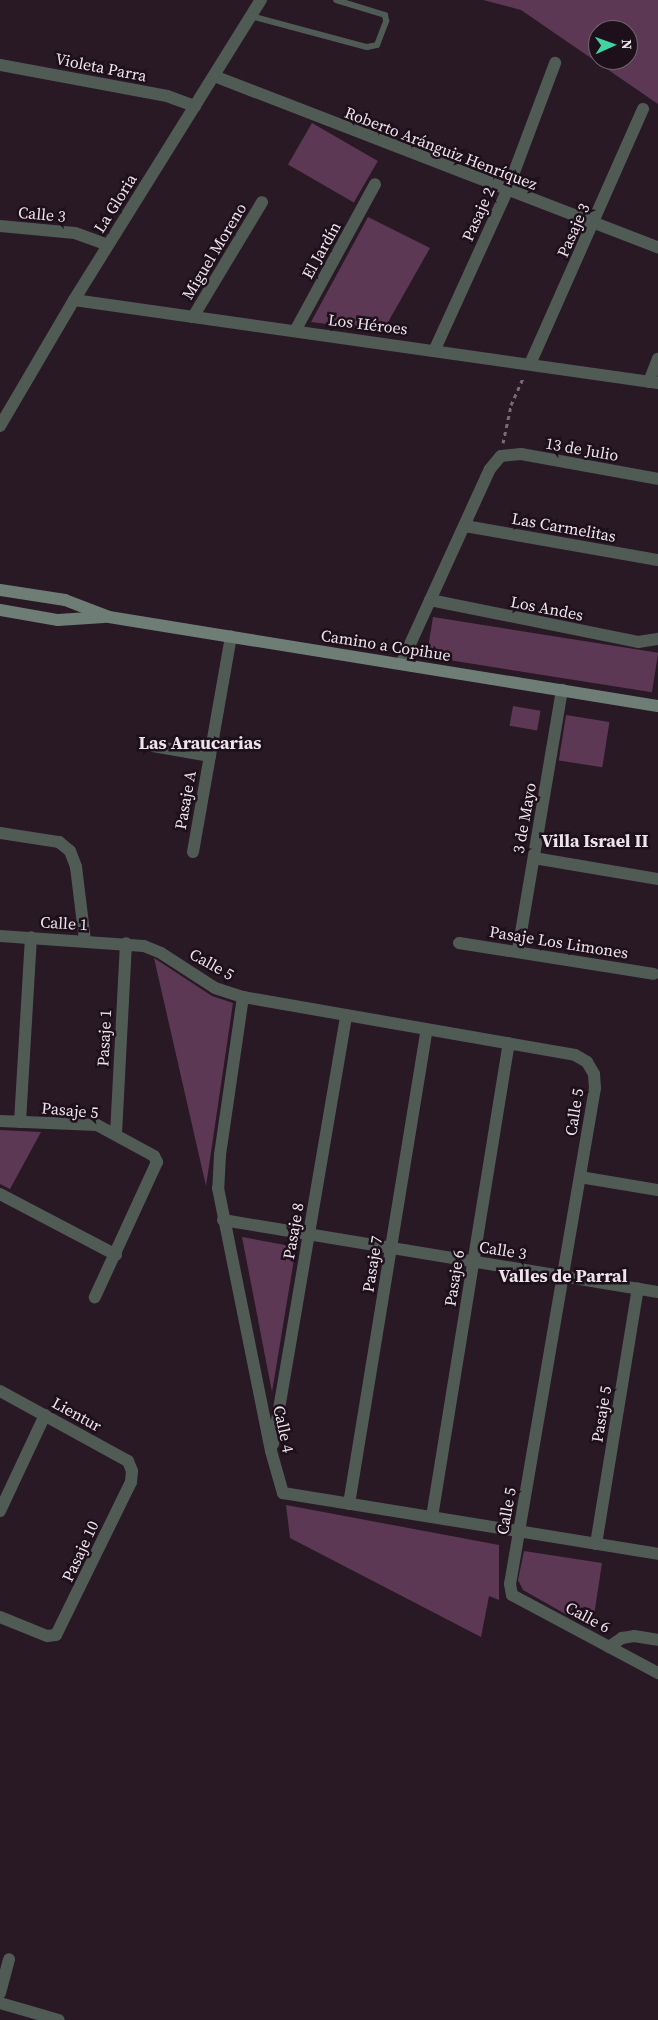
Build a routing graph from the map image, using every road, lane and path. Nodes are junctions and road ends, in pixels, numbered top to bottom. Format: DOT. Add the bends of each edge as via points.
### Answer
graph roads {
  1 [pos="261,0"];
  2 [pos="336,0"];
  3 [pos="251,16"];
  4 [pos="555,62"];
  5 [pos="0,65"];
  6 [pos="214,76"];
  7 [pos="195,106"];
  8 [pos="643,109"];
  9 [pos="375,184"];
  10 [pos="507,191"];
  11 [pos="262,202"];
  12 [pos="594,223"];
  13 [pos="0,226"];
  14 [pos="108,245"];
  15 [pos="658,247"];
  16 [pos="74,300"];
  17 [pos="193,317"];
  18 [pos="295,331"];
  19 [pos="435,349"];
  20 [pos="658,359"];
  21 [pos="530,364"];
  22 [pos="654,382"];
  23 [pos="0,426"];
  24 [pos="501,456"];
  25 [pos="658,479"];
  26 [pos="465,526"];
  27 [pos="658,560"];
  28 [pos="0,590"];
  29 [pos="430,600"];
  30 [pos="0,610"];
  31 [pos="109,617"];
  32 [pos="231,636"];
  33 [pos="658,639"];
  34 [pos="401,664"];
  35 [pos="562,690"];
  36 [pos="658,706"];
  37 [pos="153,746"];
  38 [pos="210,756"];
  39 [pos="0,833"];
  40 [pos="193,852"];
  41 [pos="534,858"];
  42 [pos="658,879"];
  43 [pos="0,936"];
  44 [pos="31,937"];
  45 [pos="85,940"];
  46 [pos="459,942"];
  47 [pos="126,943"];
  48 [pos="518,950"];
  49 [pos="654,974"];
  50 [pos="243,997"];
  51 [pos="346,1015"];
  52 [pos="427,1029"];
  53 [pos="509,1043"];
  54 [pos="0,1121"];
  55 [pos="20,1122"];
  56 [pos="116,1134"];
  57 [pos="580,1177"];
  58 [pos="658,1190"];
  59 [pos="0,1194"];
  60 [pos="223,1220"];
  61 [pos="309,1234"];
  62 [pos="391,1248"];
  63 [pos="116,1255"];
  64 [pos="473,1261"];
  65 [pos="563,1276"];
  66 [pos="638,1288"];
  67 [pos="658,1292"];
  68 [pos="95,1297"];
  69 [pos="0,1391"];
  70 [pos="45,1415"];
  71 [pos="272,1451"];
  72 [pos="132,1471"];
  73 [pos="349,1504"];
  74 [pos="1,1506"];
  75 [pos="432,1518"];
  76 [pos="518,1532"];
  77 [pos="596,1544"];
  78 [pos="658,1554"];
  79 [pos="510,1584"];
  80 [pos="0,1617"];
  81 [pos="658,1640"];
  82 [pos="609,1647"];
  83 [pos="658,1673"];
  84 [pos="9,1959"];
  85 [pos="0,1993"];
  86 [pos="0,2003"];
  87 [pos="59,2020"];
  1 -- 3 [label="street, La Gloria"];
  2 -- 3 [label="lane" via="385,16 377,45 367,48"];
  3 -- 6 [label="street, La Gloria"];
  4 -- 10 [label="street, Pasaje 2"];
  5 -- 7 [label="street, Violeta Parra" via="167,96"];
  6 -- 7 [label="street, La Gloria"];
  6 -- 10 [label="street, Roberto Aránguiz Henríquez"];
  7 -- 14 [label="street, La Gloria"];
  8 -- 12 [label="street, Pasaje 3"];
  9 -- 18 [label="street, El Jardín"];
  10 -- 12 [label="street, Roberto Aránguiz Henríquez"];
  10 -- 19 [label="street, Pasaje 2"];
  11 -- 17 [label="street, Miguel Moreno"];
  12 -- 15 [label="street, Roberto Aránguiz Henríquez"];
  12 -- 21 [label="street, Pasaje 3"];
  13 -- 14 [label="street, Calle 3" via="75,233"];
  14 -- 16 [label="street, La Gloria"];
  16 -- 17 [label="street, Los Héroes"];
  16 -- 23 [label="street, La Gloria"];
  17 -- 18 [label="street, Los Héroes"];
  18 -- 19 [label="street, Los Héroes"];
  19 -- 21 [label="street, Los Héroes"];
  20 -- 22 [label="street"];
  21 -- 22 [label="street, Los Héroes"];
  21 -- 24 [label="path" via="511,405"];
  24 -- 25 [label="street, 13 de Julio" via="521,454"];
  24 -- 26 [label="street" via="490,469"];
  26 -- 27 [label="street, Las Carmelitas"];
  26 -- 29 [label="street"];
  28 -- 31 [label="street" via="65,600"];
  29 -- 33 [label="street, Los Andes" via="638,642"];
  29 -- 34 [label="street"];
  30 -- 31 [label="street" via="58,620"];
  31 -- 32 [label="street, Camino a Copihue"];
  32 -- 34 [label="street, Camino a Copihue"];
  32 -- 38 [label="street, Pasaje A"];
  34 -- 35 [label="street, Camino a Copihue"];
  35 -- 36 [label="street, Camino a Copihue"];
  35 -- 41 [label="street, 3 de Mayo"];
  37 -- 38 [label="street"];
  38 -- 40 [label="street, Pasaje A"];
  39 -- 45 [label="street" via="59,842 70,851 76,867"];
  41 -- 42 [label="street"];
  41 -- 48 [label="street, 3 de Mayo"];
  43 -- 44 [label="street, Calle 1"];
  44 -- 45 [label="street, Calle 1"];
  44 -- 55 [label="street"];
  45 -- 47 [label="street, Calle 1"];
  46 -- 48 [label="street, Pasaje Los Limones"];
  47 -- 50 [label="street, Calle 5" via="161,953 209,985"];
  47 -- 56 [label="street, Pasaje 1"];
  48 -- 49 [label="street, Pasaje Los Limones"];
  50 -- 51 [label="street, Calle 5"];
  50 -- 60 [label="street, Calle 4" via="218,1170"];
  51 -- 52 [label="street, Calle 5"];
  51 -- 61 [label="street, Pasaje 8"];
  52 -- 53 [label="street, Calle 5"];
  52 -- 62 [label="street, Pasaje 7"];
  53 -- 57 [label="street, Calle 5" via="575,1055 591,1067 594,1088"];
  53 -- 64 [label="street, Pasaje 6"];
  54 -- 55 [label="street, Pasaje 5"];
  55 -- 56 [label="street, Pasaje 5" via="97,1125"];
  56 -- 63 [label="street, Pasaje 5" via="154,1156 157,1162"];
  57 -- 58 [label="street"];
  57 -- 65 [label="street, Calle 5"];
  59 -- 63 [label="street"];
  60 -- 61 [label="street, Calle 3"];
  60 -- 71 [label="street, Calle 4"];
  61 -- 62 [label="street, Calle 3"];
  61 -- 71 [label="street, Pasaje 8"];
  62 -- 64 [label="street, Calle 3"];
  62 -- 73 [label="street, Pasaje 7"];
  63 -- 68 [label="street"];
  64 -- 65 [label="street, Calle 3"];
  64 -- 75 [label="street, Pasaje 6"];
  65 -- 66 [label="street, Calle 3"];
  65 -- 76 [label="street, Calle 5"];
  66 -- 67 [label="street, Calle 3"];
  66 -- 77 [label="street, Pasaje 5"];
  69 -- 70 [label="street, Lientur"];
  70 -- 72 [label="street, Lientur" via="128,1461"];
  70 -- 74 [label="street"];
  71 -- 73 [label="street, Calle 4" via="283,1493"];
  72 -- 80 [label="street, Pasaje 10" via="131,1482 56,1635 47,1636"];
  73 -- 75 [label="street, Calle 4"];
  75 -- 76 [label="street, Calle 4"];
  76 -- 77 [label="street, Calle 4"];
  76 -- 79 [label="street, Calle 5"];
  77 -- 78 [label="street, Calle 4"];
  79 -- 82 [label="street, Calle 6" via="512,1594"];
  81 -- 82 [label="street" via="634,1636 622,1638"];
  82 -- 83 [label="street, Calle 6"];
  84 -- 85 [label="street"];
  86 -- 87 [label="street"];
}
